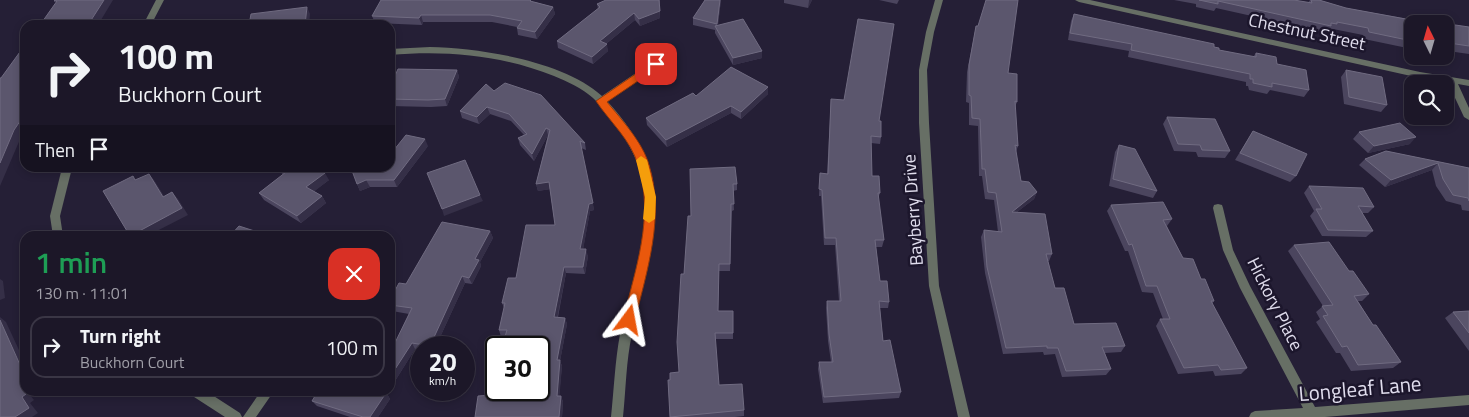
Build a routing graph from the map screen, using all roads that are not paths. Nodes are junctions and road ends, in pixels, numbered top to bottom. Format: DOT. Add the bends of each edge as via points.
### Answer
graph roads {
  1 [pos="160,0"];
  2 [pos="939,0"];
  3 [pos="1079,0"];
  4 [pos="150,20"];
  5 [pos="395,51"];
  6 [pos="670,54"];
  7 [pos="1424,75"];
  8 [pos="1454,81"];
  9 [pos="1469,83"];
  10 [pos="1454,85"];
  11 [pos="601,101"];
  12 [pos="1469,117"];
  13 [pos="66,172"];
  14 [pos="1218,208"];
  15 [pos="57,231"];
  16 [pos="203,396"];
  17 [pos="264,396"];
  18 [pos="1469,400"];
  19 [pos="1312,413"];
  20 [pos="236,417"];
  21 [pos="249,417"];
  22 [pos="617,417"];
  23 [pos="964,417"];
  24 [pos="1255,417"];
  1 -- 4 [label="street"];
  2 -- 23 [label="street, Bayberry Drive" via="923,70 924,123 934,286"];
  3 -- 7 [label="street, Chestnut Street"];
  5 -- 11 [label="street" via="449,49 517,60 561,76 590,91"];
  6 -- 11 [label="street"];
  8 -- 9 [label="street, Chestnut Street"];
  10 -- 12 [label="street"];
  11 -- 22 [label="street" via="626,133 644,164 650,197 648,238 625,336"];
  13 -- 15 [label="street" via="55,216"];
  14 -- 19 [label="street, Hickory Place" via="1228,250 1245,288"];
  16 -- 20 [label="street"];
  17 -- 21 [label="street"];
  18 -- 19 [label="street, Longleaf Lane"];
  19 -- 24 [label="street, Longleaf Lane"];
}
